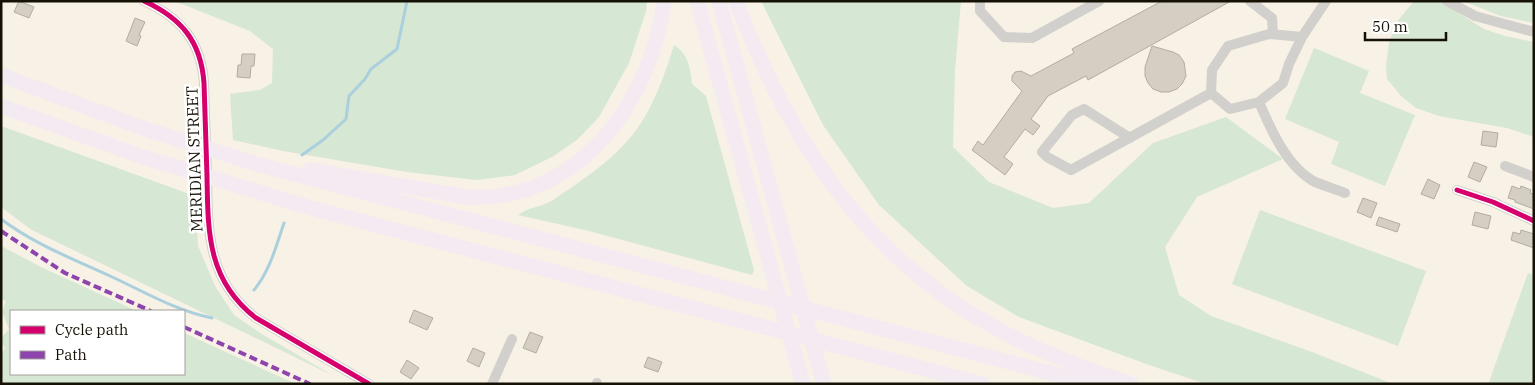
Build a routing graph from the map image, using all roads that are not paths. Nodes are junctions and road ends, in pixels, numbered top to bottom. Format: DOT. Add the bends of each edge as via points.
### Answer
graph roads {
  1 [pos="144,1"];
  2 [pos="664,1"];
  3 [pos="697,1"];
  4 [pos="719,1"];
  5 [pos="736,1"];
  6 [pos="980,1"];
  7 [pos="1099,1"];
  8 [pos="1250,1"];
  9 [pos="1326,1"];
  10 [pos="1447,1"];
  11 [pos="1534,32"];
  12 [pos="1273,34"];
  13 [pos="1302,37"];
  14 [pos="1,75"];
  15 [pos="1211,93"];
  16 [pos="1259,102"];
  17 [pos="1,106"];
  18 [pos="1130,138"];
  19 [pos="222,154"];
  20 [pos="1505,166"];
  21 [pos="1534,177"];
  22 [pos="1457,190"];
  23 [pos="1345,193"];
  24 [pos="1534,222"];
  25 [pos="512,339"];
  26 [pos="369,384"];
  27 [pos="492,384"];
  28 [pos="803,384"];
  29 [pos="824,384"];
  30 [pos="982,384"];
  31 [pos="1092,384"];
  32 [pos="1132,384"];
  1 -- 26 [label="street, MERIDIAN STREET" via="161,9 191,37 203,68 210,238 216,264 225,283 242,306 266,324"];
  2 -- 19 [label="highway" via="649,61 618,121 583,158 531,187 495,196 460,196"];
  3 -- 28 [label="highway"];
  4 -- 29 [label="highway"];
  5 -- 32 [label="highway" via="764,70 801,139 834,187 885,245 944,296 993,326 1046,352"];
  6 -- 7 [label="street" via="980,11 1004,37 1032,38"];
  8 -- 12 [label="street" via="1272,18"];
  9 -- 13 [label="street"];
  10 -- 11 [label="street" via="1475,16"];
  12 -- 13 [label="street"];
  12 -- 15 [label="street" via="1228,46 1212,70"];
  13 -- 16 [label="street" via="1283,83"];
  14 -- 19 [label="highway"];
  15 -- 16 [label="street" via="1230,109"];
  15 -- 18 [label="street"];
  16 -- 23 [label="street" via="1284,152 1300,171 1314,181"];
  17 -- 30 [label="highway" via="143,157 311,208"];
  18 -- 18 [label="street" via="1071,170 1042,152 1072,116 1084,109"];
  19 -- 31 [label="highway"];
  20 -- 21 [label="street"];
  22 -- 24 [label="street" via="1493,202"];
  25 -- 27 [label="street"];
}
